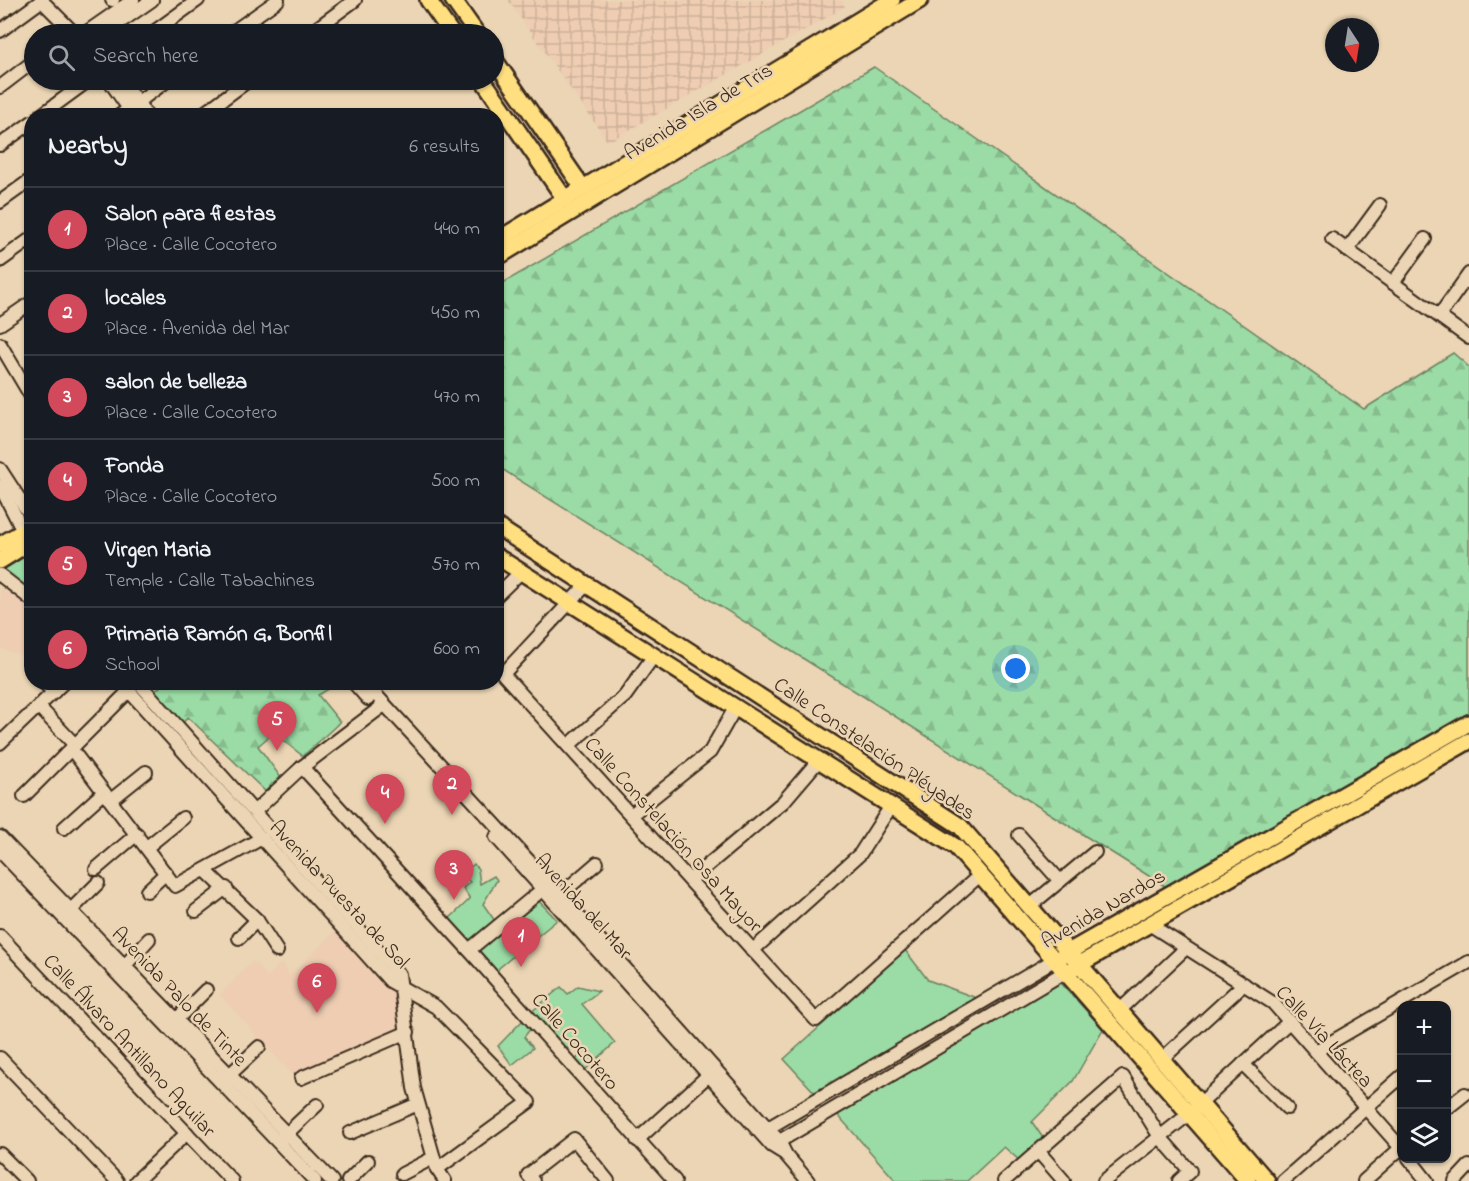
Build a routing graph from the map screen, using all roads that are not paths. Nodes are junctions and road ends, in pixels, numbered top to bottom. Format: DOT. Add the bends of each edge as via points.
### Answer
graph roads {
  1 [pos="41,0"];
  2 [pos="133,0"];
  3 [pos="152,0"];
  4 [pos="198,0"];
  5 [pos="278,0"];
  6 [pos="355,0"];
  7 [pos="428,0"];
  8 [pos="453,0"];
  9 [pos="921,0"];
  10 [pos="881,3"];
  11 [pos="69,24"];
  12 [pos="96,24"];
  13 [pos="117,24"];
  14 [pos="165,24"];
  15 [pos="244,24"];
  16 [pos="323,24"];
  17 [pos="445,24"];
  18 [pos="470,24"];
  19 [pos="0,30"];
  20 [pos="24,69"];
  21 [pos="504,73"];
  22 [pos="0,87"];
  23 [pos="75,90"];
  24 [pos="116,90"];
  25 [pos="125,90"];
  26 [pos="155,90"];
  27 [pos="235,90"];
  28 [pos="490,90"];
  29 [pos="51,108"];
  30 [pos="129,108"];
  31 [pos="129,108"];
  32 [pos="133,108"];
  33 [pos="211,108"];
  34 [pos="502,108"];
  35 [pos="504,110"];
  36 [pos="24,128"];
  37 [pos="0,145"];
  38 [pos="24,185"];
  39 [pos="583,188"];
  40 [pos="565,199"];
  41 [pos="0,202"];
  42 [pos="1380,205"];
  43 [pos="504,236"];
  44 [pos="1332,239"];
  45 [pos="1425,239"];
  46 [pos="24,244"];
  47 [pos="1347,250"];
  48 [pos="504,253"];
  49 [pos="0,261"];
  50 [pos="1469,274"];
  51 [pos="1393,283"];
  52 [pos="24,308"];
  53 [pos="1439,316"];
  54 [pos="0,324"];
  55 [pos="1469,338"];
  56 [pos="0,344"];
  57 [pos="24,372"];
  58 [pos="0,469"];
  59 [pos="6,491"];
  60 [pos="24,506"];
  61 [pos="24,524"];
  62 [pos="504,531"];
  63 [pos="24,535"];
  64 [pos="24,538"];
  65 [pos="0,545"];
  66 [pos="0,561"];
  67 [pos="504,561"];
  68 [pos="522,571"];
  69 [pos="0,575"];
  70 [pos="587,584"];
  71 [pos="504,588"];
  72 [pos="24,594"];
  73 [pos="570,603"];
  74 [pos="653,657"];
  75 [pos="504,673"];
  76 [pos="504,675"];
  77 [pos="51,690"];
  78 [pos="57,690"];
  79 [pos="125,690"];
  80 [pos="133,690"];
  81 [pos="134,690"];
  82 [pos="362,690"];
  83 [pos="369,690"];
  84 [pos="54,693"];
  85 [pos="39,707"];
  86 [pos="381,708"];
  87 [pos="735,708"];
  88 [pos="1469,723"];
  89 [pos="1469,741"];
  90 [pos="0,743"];
  91 [pos="569,745"];
  92 [pos="74,747"];
  93 [pos="818,761"];
  94 [pos="302,768"];
  95 [pos="146,772"];
  96 [pos="24,796"];
  97 [pos="108,796"];
  98 [pos="891,806"];
  99 [pos="255,811"];
  100 [pos="632,815"];
  101 [pos="183,818"];
  102 [pos="64,828"];
  103 [pos="137,834"];
  104 [pos="968,835"];
  105 [pos="1019,835"];
  106 [pos="0,837"];
  107 [pos="262,838"];
  108 [pos="147,847"];
  109 [pos="956,847"];
  110 [pos="279,849"];
  111 [pos="1095,852"];
  112 [pos="8,855"];
  113 [pos="597,863"];
  114 [pos="96,869"];
  115 [pos="205,870"];
  116 [pos="166,873"];
  117 [pos="980,875"];
  118 [pos="690,880"];
  119 [pos="1060,881"];
  120 [pos="98,883"];
  121 [pos="547,886"];
  122 [pos="226,888"];
  123 [pos="147,891"];
  124 [pos="557,898"];
  125 [pos="1030,906"];
  126 [pos="196,911"];
  127 [pos="67,914"];
  128 [pos="257,920"];
  129 [pos="1149,924"];
  130 [pos="0,936"];
  131 [pos="239,938"];
  132 [pos="149,939"];
  133 [pos="1186,948"];
  134 [pos="470,950"];
  135 [pos="277,951"];
  136 [pos="752,951"];
  137 [pos="1069,951"];
  138 [pos="1469,962"];
  139 [pos="1080,963"];
  140 [pos="1060,966"];
  141 [pos="121,970"];
  142 [pos="1244,984"];
  143 [pos="403,989"];
  144 [pos="206,990"];
  145 [pos="1120,1010"];
  146 [pos="1290,1021"];
  147 [pos="172,1024"];
  148 [pos="408,1032"];
  149 [pos="259,1047"];
  150 [pos="1316,1051"];
  151 [pos="0,1058"];
  152 [pos="1162,1059"];
  153 [pos="1243,1064"];
  154 [pos="713,1071"];
  155 [pos="301,1078"];
  156 [pos="225,1079"];
  157 [pos="1397,1080"];
  158 [pos="1465,1094"];
  159 [pos="418,1104"];
  160 [pos="317,1105"];
  161 [pos="1451,1105"];
  162 [pos="1194,1108"];
  163 [pos="1287,1108"];
  164 [pos="1366,1108"];
  165 [pos="764,1131"];
  166 [pos="187,1133"];
  167 [pos="350,1133"];
  168 [pos="1160,1137"];
  169 [pos="282,1138"];
  170 [pos="637,1140"];
  171 [pos="776,1143"];
  172 [pos="1397,1143"];
  173 [pos="1038,1151"];
  174 [pos="1397,1152"];
  175 [pos="0,1154"];
  176 [pos="368,1161"];
  177 [pos="435,1163"];
  178 [pos="1413,1163"];
  179 [pos="1469,1166"];
  180 [pos="402,1174"];
  181 [pos="531,1178"];
  182 [pos="27,1181"];
  183 [pos="117,1181"];
  184 [pos="136,1181"];
  185 [pos="232,1181"];
  186 [pos="315,1181"];
  187 [pos="332,1181"];
  188 [pos="348,1181"];
  189 [pos="445,1181"];
  190 [pos="608,1181"];
  191 [pos="675,1181"];
  192 [pos="808,1181"];
  193 [pos="1004,1181"];
  194 [pos="1064,1181"];
  195 [pos="1104,1181"];
  196 [pos="1179,1181"];
  197 [pos="1248,1181"];
  198 [pos="1267,1181"];
  199 [pos="1283,1181"];
  200 [pos="1364,1181"];
  201 [pos="1427,1181"];
  202 [pos="1455,1181"];
  1 -- 11 [label="street"];
  1 -- 19 [label="street"];
  2 -- 12 [label="street"];
  3 -- 13 [label="street"];
  4 -- 14 [label="street"];
  5 -- 15 [label="street"];
  6 -- 16 [label="street"];
  7 -- 17 [label="main road"];
  8 -- 18 [label="main road"];
  9 -- 48 [label="main road, Avenida Isla de Tris"];
  10 -- 39 [label="main road, Avenida Isla de Tris"];
  20 -- 22 [label="street"];
  21 -- 39 [label="main road"];
  23 -- 29 [label="street"];
  24 -- 30 [label="street"];
  25 -- 31 [label="street"];
  26 -- 32 [label="street"];
  27 -- 33 [label="street"];
  28 -- 34 [label="main road"];
  35 -- 40 [label="main road"];
  36 -- 37 [label="street"];
  38 -- 41 [label="street"];
  39 -- 40 [label="main road, Avenida Isla de Tris"];
  40 -- 43 [label="main road, Avenida Isla de Tris"];
  42 -- 47 [label="street"];
  44 -- 47 [label="street"];
  45 -- 51 [label="street"];
  46 -- 49 [label="street"];
  47 -- 51 [label="street"];
  50 -- 53 [label="street"];
  51 -- 53 [label="street"];
  52 -- 54 [label="street"];
  53 -- 55 [label="street"];
  56 -- 57 [label="street"];
  58 -- 59 [label="street"];
  59 -- 60 [label="street"];
  59 -- 61 [label="street"];
  62 -- 70 [label="main road, Calle Constelación Pléyades"];
  63 -- 65 [label="main road"];
  64 -- 66 [label="main road"];
  67 -- 68 [label="main road, Calle Constelación Pléyades"];
  68 -- 71 [label="street"];
  68 -- 73 [label="main road, Calle Constelación Pléyades"];
  69 -- 72 [label="street"];
  70 -- 73 [label="street"];
  70 -- 104 [label="main road, Calle Constelación Pléyades" via="960,826"];
  73 -- 74 [label="main road, Calle Constelación Pléyades"];
  73 -- 75 [label="street, Calle Constelación Osa Mayor"];
  74 -- 87 [label="main road, Calle Constelación Pléyades"];
  74 -- 91 [label="street" via="625,696"];
  76 -- 91 [label="street, Calle Constelación Osa Mayor"];
  77 -- 84 [label="street"];
  78 -- 84 [label="street"];
  79 -- 92 [label="street"];
  80 -- 107 [label="street, Avenida Puesta de Sol"];
  81 -- 99 [label="street, Avenida Puesta de Sol"];
  82 -- 86 [label="street, Avenida del Mar"];
  83 -- 86 [label="street, Avenida del Mar"];
  84 -- 85 [label="street"];
  85 -- 90 [label="street"];
  85 -- 92 [label="street"];
  86 -- 94 [label="street"];
  86 -- 121 [label="street, Avenida del Mar"];
  86 -- 121 [label="street, Avenida del Mar" via="512,834"];
  87 -- 93 [label="main road, Calle Constelación Pléyades"];
  87 -- 100 [label="street" via="710,752"];
  88 -- 137 [label="main road, Avenida Nardos"];
  89 -- 129 [label="main road, Avenida Nardos"];
  91 -- 100 [label="street, Calle Constelación Osa Mayor"];
  92 -- 96 [label="street"];
  92 -- 97 [label="street"];
  93 -- 98 [label="main road, Calle Constelación Pléyades"];
  93 -- 118 [label="street" via="783,802"];
  94 -- 99 [label="street"];
  94 -- 134 [label="street, Calle Cocotero"];
  95 -- 97 [label="street"];
  97 -- 102 [label="street"];
  97 -- 103 [label="street"];
  98 -- 109 [label="main road, Calle Constelación Pléyades"];
  98 -- 136 [label="street" via="860,854"];
  99 -- 110 [label="street, Avenida Puesta de Sol"];
  100 -- 118 [label="street, Calle Constelación Osa Mayor"];
  101 -- 108 [label="street"];
  103 -- 108 [label="street"];
  103 -- 114 [label="street"];
  104 -- 109 [label="street"];
  104 -- 125 [label="main road, Calle Constelación Pléyades"];
  105 -- 119 [label="street"];
  106 -- 112 [label="street, Avenida Palo de Tinte"];
  107 -- 110 [label="street, Avenida Puesta de Sol"];
  107 -- 115 [label="street"];
  108 -- 116 [label="street"];
  109 -- 117 [label="main road, Calle Constelación Pléyades"];
  110 -- 143 [label="street, Avenida Puesta de Sol" via="363,942 399,974"];
  111 -- 119 [label="street"];
  112 -- 127 [label="street, Avenida Palo de Tinte"];
  113 -- 124 [label="street"];
  115 -- 116 [label="street" via="175,886"];
  115 -- 122 [label="street"];
  116 -- 123 [label="street"];
  117 -- 136 [label="street, Calle Constelación Osa Mayor" via="816,1020"];
  117 -- 140 [label="main road, Calle Constelación Pléyades"];
  118 -- 136 [label="street, Calle Constelación Osa Mayor"];
  119 -- 125 [label="street"];
  120 -- 127 [label="street"];
  121 -- 124 [label="street, Avenida del Mar"];
  121 -- 134 [label="street"];
  122 -- 126 [label="street"];
  122 -- 128 [label="street"];
  124 -- 154 [label="street, Avenida del Mar"];
  125 -- 137 [label="main road, Calle Constelación Pléyades"];
  127 -- 141 [label="street, Avenida Palo de Tinte"];
  128 -- 131 [label="street"];
  128 -- 135 [label="street"];
  129 -- 133 [label="street, Calle Vía Láctea"];
  129 -- 139 [label="main road, Avenida Nardos"];
  130 -- 166 [label="street, Calle Álvaro Antillano Aguilar"];
  132 -- 141 [label="street"];
  133 -- 142 [label="street, Calle Vía Láctea"];
  133 -- 145 [label="street"];
  134 -- 170 [label="street, Calle Cocotero"];
  137 -- 139 [label="main road, Calle Constelación Pléyades"];
  137 -- 140 [label="main road, Avenida Nardos"];
  138 -- 150 [label="street"];
  139 -- 140 [label="main road, Avenida Nardos"];
  139 -- 145 [label="main road, Calle Constelación Pléyades"];
  140 -- 162 [label="main road, Calle Constelación Pléyades"];
  140 -- 165 [label="street, Avenida Nardos"];
  140 -- 171 [label="street, Avenida Nardos"];
  141 -- 147 [label="street, Avenida Palo de Tinte"];
  142 -- 146 [label="street, Calle Vía Láctea" via="1273,1003"];
  142 -- 152 [label="street"];
  143 -- 148 [label="street"];
  143 -- 177 [label="street" via="436,1007 529,1102"];
  144 -- 147 [label="street"];
  145 -- 152 [label="main road, Calle Constelación Pléyades"];
  146 -- 150 [label="street, Calle Vía Láctea"];
  146 -- 153 [label="street"];
  147 -- 156 [label="street, Avenida Palo de Tinte"];
  148 -- 155 [label="street"];
  148 -- 159 [label="street"];
  149 -- 156 [label="street"];
  150 -- 164 [label="street, Calle Vía Láctea"];
  151 -- 183 [label="street"];
  152 -- 162 [label="main road, Calle Constelación Pléyades"];
  153 -- 162 [label="street"];
  153 -- 163 [label="street"];
  154 -- 165 [label="street, Avenida del Mar"];
  154 -- 170 [label="street"];
  156 -- 169 [label="street, Avenida Palo de Tinte"];
  157 -- 164 [label="street"];
  158 -- 161 [label="street"];
  159 -- 167 [label="street"];
  159 -- 177 [label="street"];
  160 -- 169 [label="street"];
  162 -- 168 [label="street"];
  162 -- 197 [label="main road, Calle Constelación Pléyades"];
  162 -- 198 [label="main road, Calle Constelación Pléyades"];
  164 -- 172 [label="street, Calle Vía Láctea"];
  164 -- 199 [label="street"];
  165 -- 171 [label="street, Avenida del Mar"];
  166 -- 184 [label="street"];
  166 -- 185 [label="street, Calle Álvaro Antillano Aguilar"];
  168 -- 173 [label="street" via="1123,1077"];
  168 -- 195 [label="street"];
  168 -- 196 [label="street" via="1190,1171"];
  169 -- 186 [label="street, Avenida Palo de Tinte"];
  169 -- 187 [label="street, Avenida Palo de Tinte"];
  170 -- 191 [label="street, Calle Cocotero"];
  171 -- 192 [label="street, Avenida del Mar"];
  173 -- 193 [label="street"];
  173 -- 194 [label="street"];
  174 -- 200 [label="street"];
  175 -- 182 [label="street"];
  176 -- 188 [label="street"];
  177 -- 180 [label="street"];
  177 -- 189 [label="street"];
  178 -- 201 [label="street"];
  179 -- 202 [label="street"];
  181 -- 190 [label="street" via="574,1139"];
}
